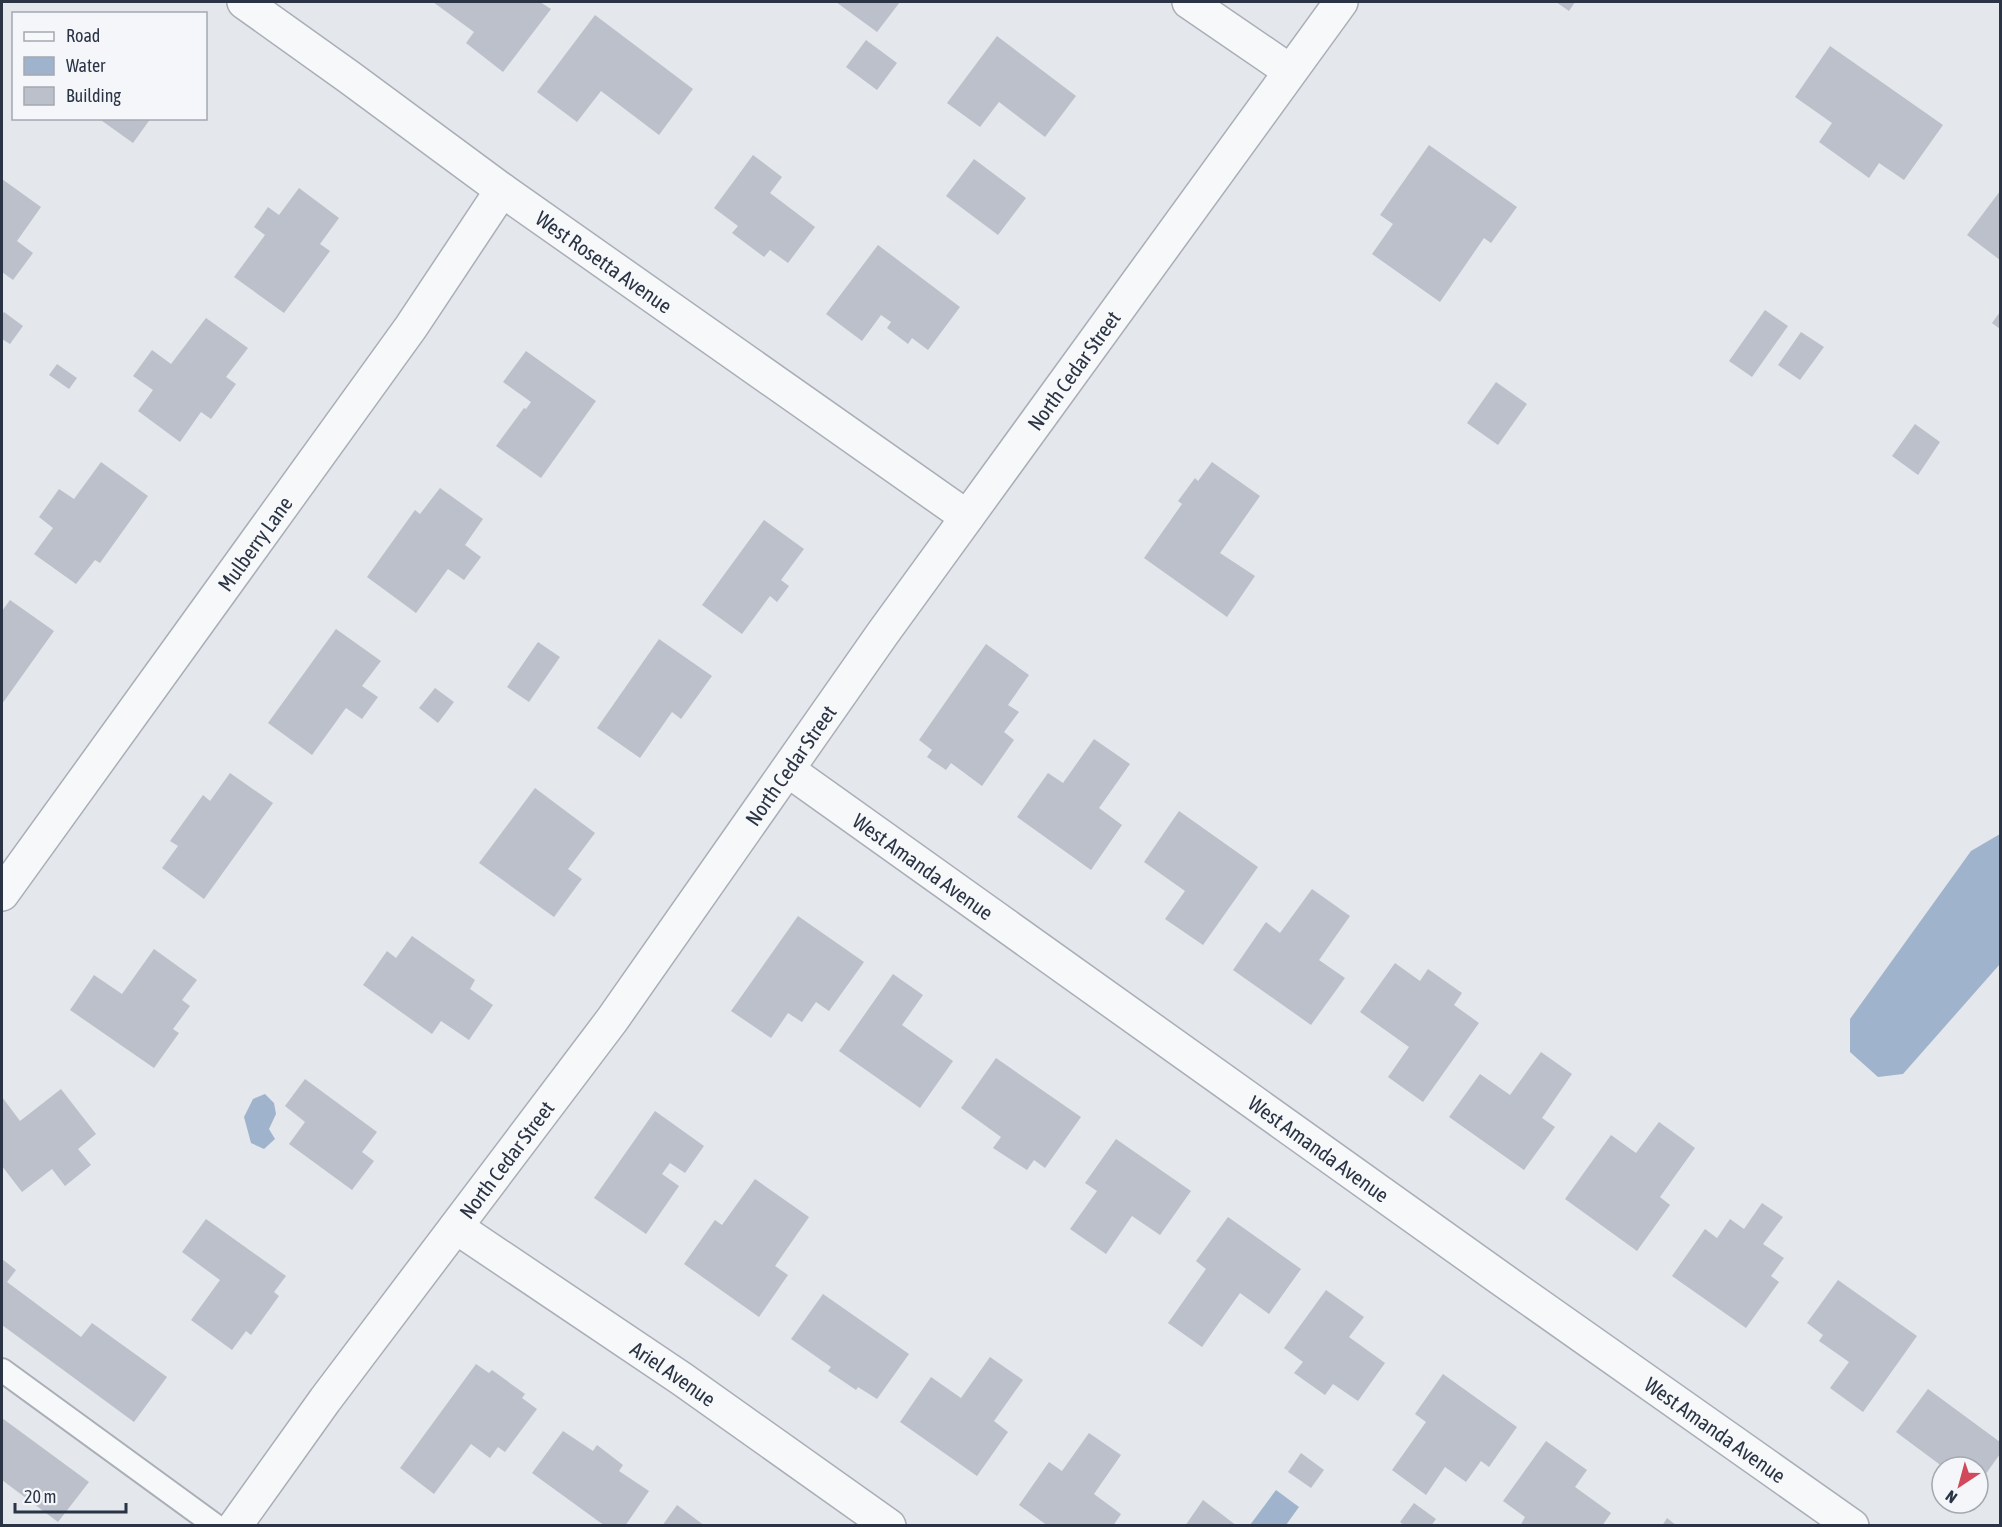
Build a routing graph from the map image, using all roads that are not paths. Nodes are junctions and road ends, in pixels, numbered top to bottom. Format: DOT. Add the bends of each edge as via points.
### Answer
graph roads {
  1 [pos="244,2"];
  2 [pos="1189,2"];
  3 [pos="1341,2"];
  4 [pos="1290,71"];
  5 [pos="502,190"];
  6 [pos="967,517"];
  7 [pos="788,770"];
  8 [pos="2,894"];
  9 [pos="456,1227"];
  10 [pos="2,1370"];
  11 [pos="216,1526"];
  12 [pos="235,1526"];
  13 [pos="889,1526"];
  14 [pos="1852,1526"];
  1 -- 5 [label="street, West Rosetta Avenue"];
  2 -- 4 [label="street"];
  3 -- 4 [label="street, North Cedar Street"];
  4 -- 6 [label="street, North Cedar Street"];
  5 -- 6 [label="street, West Rosetta Avenue"];
  5 -- 8 [label="street, Mulberry Lane" via="411,327"];
  6 -- 7 [label="street, North Cedar Street"];
  7 -- 9 [label="street, North Cedar Street" via="612,1020"];
  7 -- 14 [label="street, West Amanda Avenue"];
  9 -- 12 [label="street, North Cedar Street"];
  9 -- 13 [label="street, Ariel Avenue" via="682,1379"];
  10 -- 11 [label="lane"];
}
